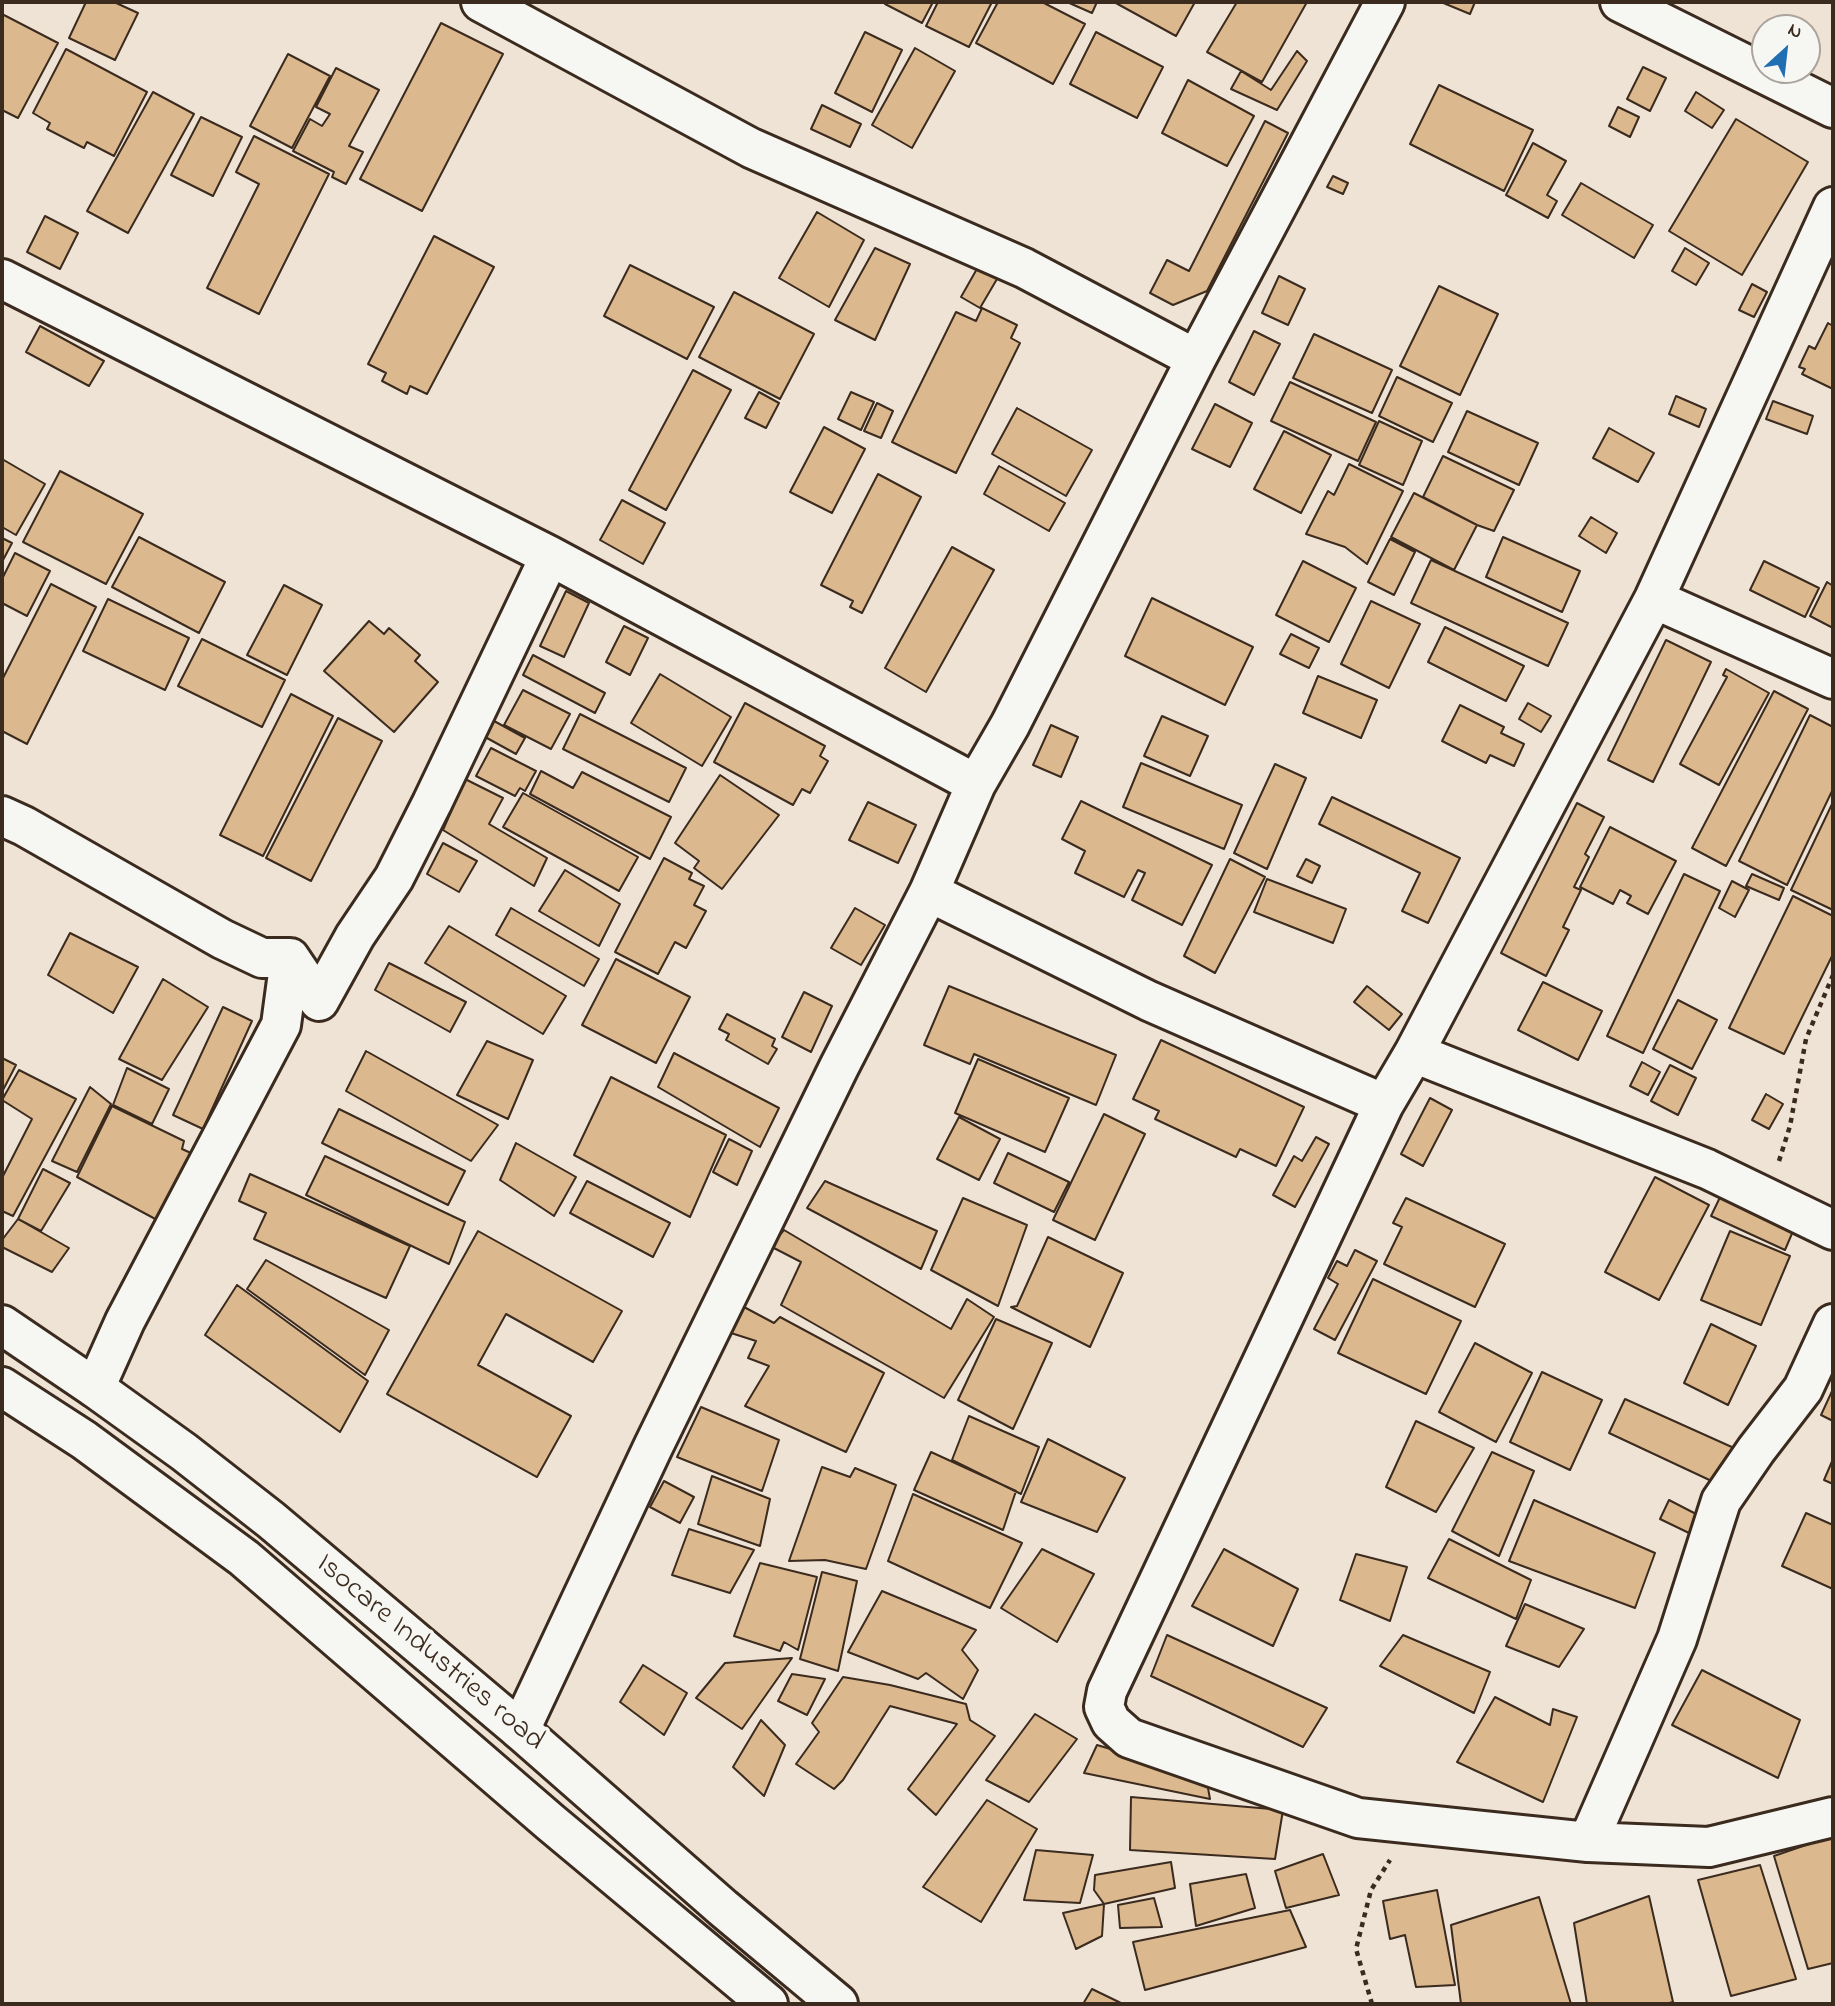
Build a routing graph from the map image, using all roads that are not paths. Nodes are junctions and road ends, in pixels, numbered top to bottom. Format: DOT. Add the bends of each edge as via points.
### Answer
graph roads {
  1 [pos="481,2"];
  2 [pos="1385,2"];
  3 [pos="1620,2"];
  4 [pos="1830,99"];
  5 [pos="1833,207"];
  6 [pos="2,279"];
  7 [pos="1196,359"];
  8 [pos="550,556"];
  9 [pos="1654,599"];
  10 [pos="1833,680"];
  11 [pos="976,784"];
  12 [pos="2,816"];
  13 [pos="929,892"];
  14 [pos="290,958"];
  15 [pos="1414,1053"];
  16 [pos="1384,1104"];
  17 [pos="1833,1230"];
  18 [pos="1833,1324"];
  19 [pos="2,1325"];
  20 [pos="2,1387"];
  21 [pos="95,1388"];
  22 [pos="520,1730"];
  23 [pos="1833,1817"];
  24 [pos="1588,1842"];
  25 [pos="768,2004"];
  26 [pos="838,2004"];
  1 -- 7 [label="street" via="751,148 1024,268"];
  2 -- 7 [label="street"];
  3 -- 4 [label="street"];
  5 -- 9 [label="street"];
  6 -- 8 [label="street"];
  7 -- 11 [label="street"];
  8 -- 11 [label="street"];
  8 -- 14 [label="street" via="394,878 319,1001"];
  9 -- 10 [label="street"];
  9 -- 15 [label="street"];
  11 -- 13 [label="street"];
  12 -- 14 [label="street" via="222,939 262,958"];
  13 -- 16 [label="street" via="1149,1000"];
  13 -- 22 [label="street" via="653,1447"];
  14 -- 21 [label="street" via="281,1025 125,1321"];
  15 -- 16 [label="street"];
  15 -- 17 [label="street" via="1707,1169"];
  16 -- 24 [label="street" via="1112,1679 1104,1707 1111,1723 1129,1738 1358,1818"];
  18 -- 24 [label="street" via="1802,1389 1721,1501 1677,1639"];
  19 -- 21 [label="street, Isocare Industries road"];
  20 -- 25 [label="street, Isocare Industries road" via="244,1558"];
  21 -- 22 [label="street, Isocare Industries road" via="271,1520"];
  22 -- 26 [label="street, Isocare Industries road"];
  23 -- 24 [label="street" via="1709,1847"];
}
